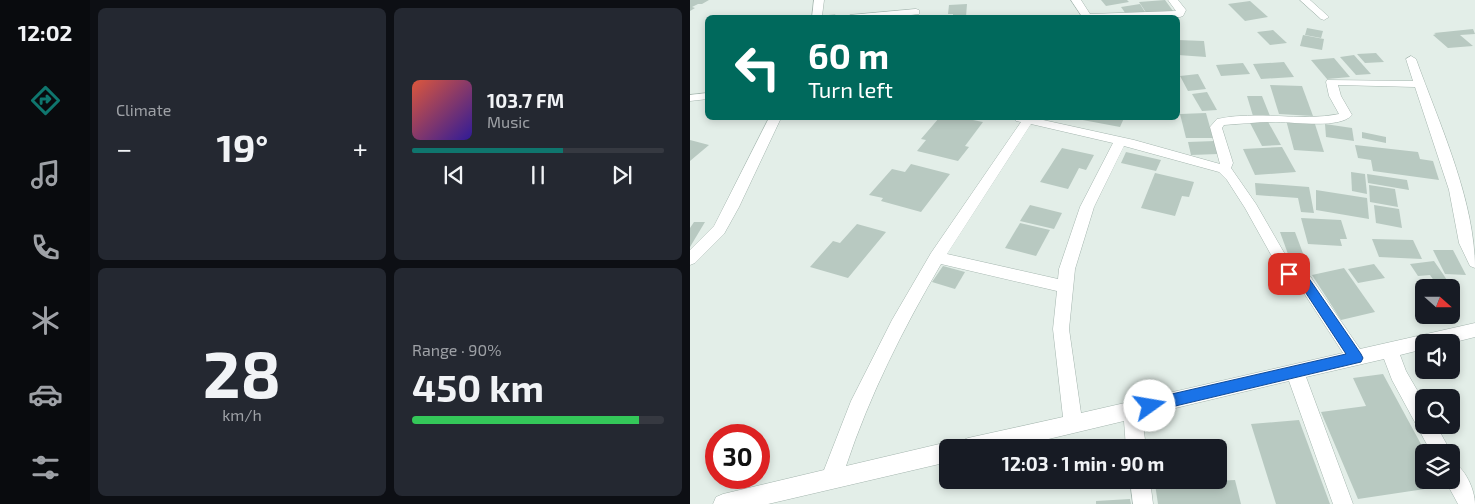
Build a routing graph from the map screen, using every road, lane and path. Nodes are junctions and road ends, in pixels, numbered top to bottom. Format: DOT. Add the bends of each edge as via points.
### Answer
graph roads {
  1 [pos="819,0"];
  2 [pos="1076,0"];
  3 [pos="1173,0"];
  4 [pos="1305,0"];
  5 [pos="916,12"];
  6 [pos="817,15"];
  7 [pos="883,15"];
  8 [pos="1087,15"];
  9 [pos="1150,15"];
  10 [pos="1324,17"];
  11 [pos="1411,59"];
  12 [pos="1419,84"];
  13 [pos="705,96"];
  14 [pos="690,98"];
  15 [pos="774,120"];
  16 [pos="1023,120"];
  17 [pos="1032,120"];
  18 [pos="1120,141"];
  19 [pos="1224,169"];
  20 [pos="936,257"];
  21 [pos="690,259"];
  22 [pos="1475,262"];
  23 [pos="1065,287"];
  24 [pos="1475,330"];
  25 [pos="1390,350"];
  26 [pos="1356,358"];
  27 [pos="1295,372"];
  28 [pos="1415,405"];
  29 [pos="1132,410"];
  30 [pos="1073,423"];
  31 [pos="1006,439"];
  32 [pos="1135,439"];
  33 [pos="939,454"];
  34 [pos="831,479"];
  35 [pos="1460,488"];
  36 [pos="1141,489"];
  37 [pos="723,504"];
  38 [pos="1143,504"];
  39 [pos="1343,504"];
  40 [pos="1469,504"];
  1 -- 6 [label="street"];
  2 -- 8 [label="street"];
  3 -- 9 [label="street" via="1181,10 1180,14"];
  4 -- 10 [label="street"];
  5 -- 7 [label="street"];
  11 -- 12 [label="street"];
  12 -- 19 [label="street" via="1331,82 1346,115 1342,118 1221,122 1216,128 1228,162"];
  12 -- 22 [label="street" via="1456,190 1466,243"];
  13 -- 14 [label="street"];
  15 -- 21 [label="street" via="719,230"];
  16 -- 20 [label="street"];
  17 -- 18 [label="street"];
  18 -- 19 [label="street"];
  18 -- 23 [label="street" via="1087,207 1067,269"];
  19 -- 26 [label="street" via="1232,176 1289,274 1304,280"];
  20 -- 23 [label="street"];
  20 -- 34 [label="street" via="861,398"];
  23 -- 30 [label="street" via="1061,329"];
  24 -- 25 [label="street"];
  25 -- 26 [label="street"];
  25 -- 28 [label="street" via="1398,374"];
  26 -- 27 [label="street"];
  27 -- 29 [label="street"];
  27 -- 39 [label="street"];
  29 -- 30 [label="street"];
  29 -- 32 [label="street"];
  30 -- 31 [label="street"];
  33 -- 34 [label="street"];
  34 -- 37 [label="street"];
  35 -- 40 [label="street"];
  36 -- 38 [label="street"];
}
